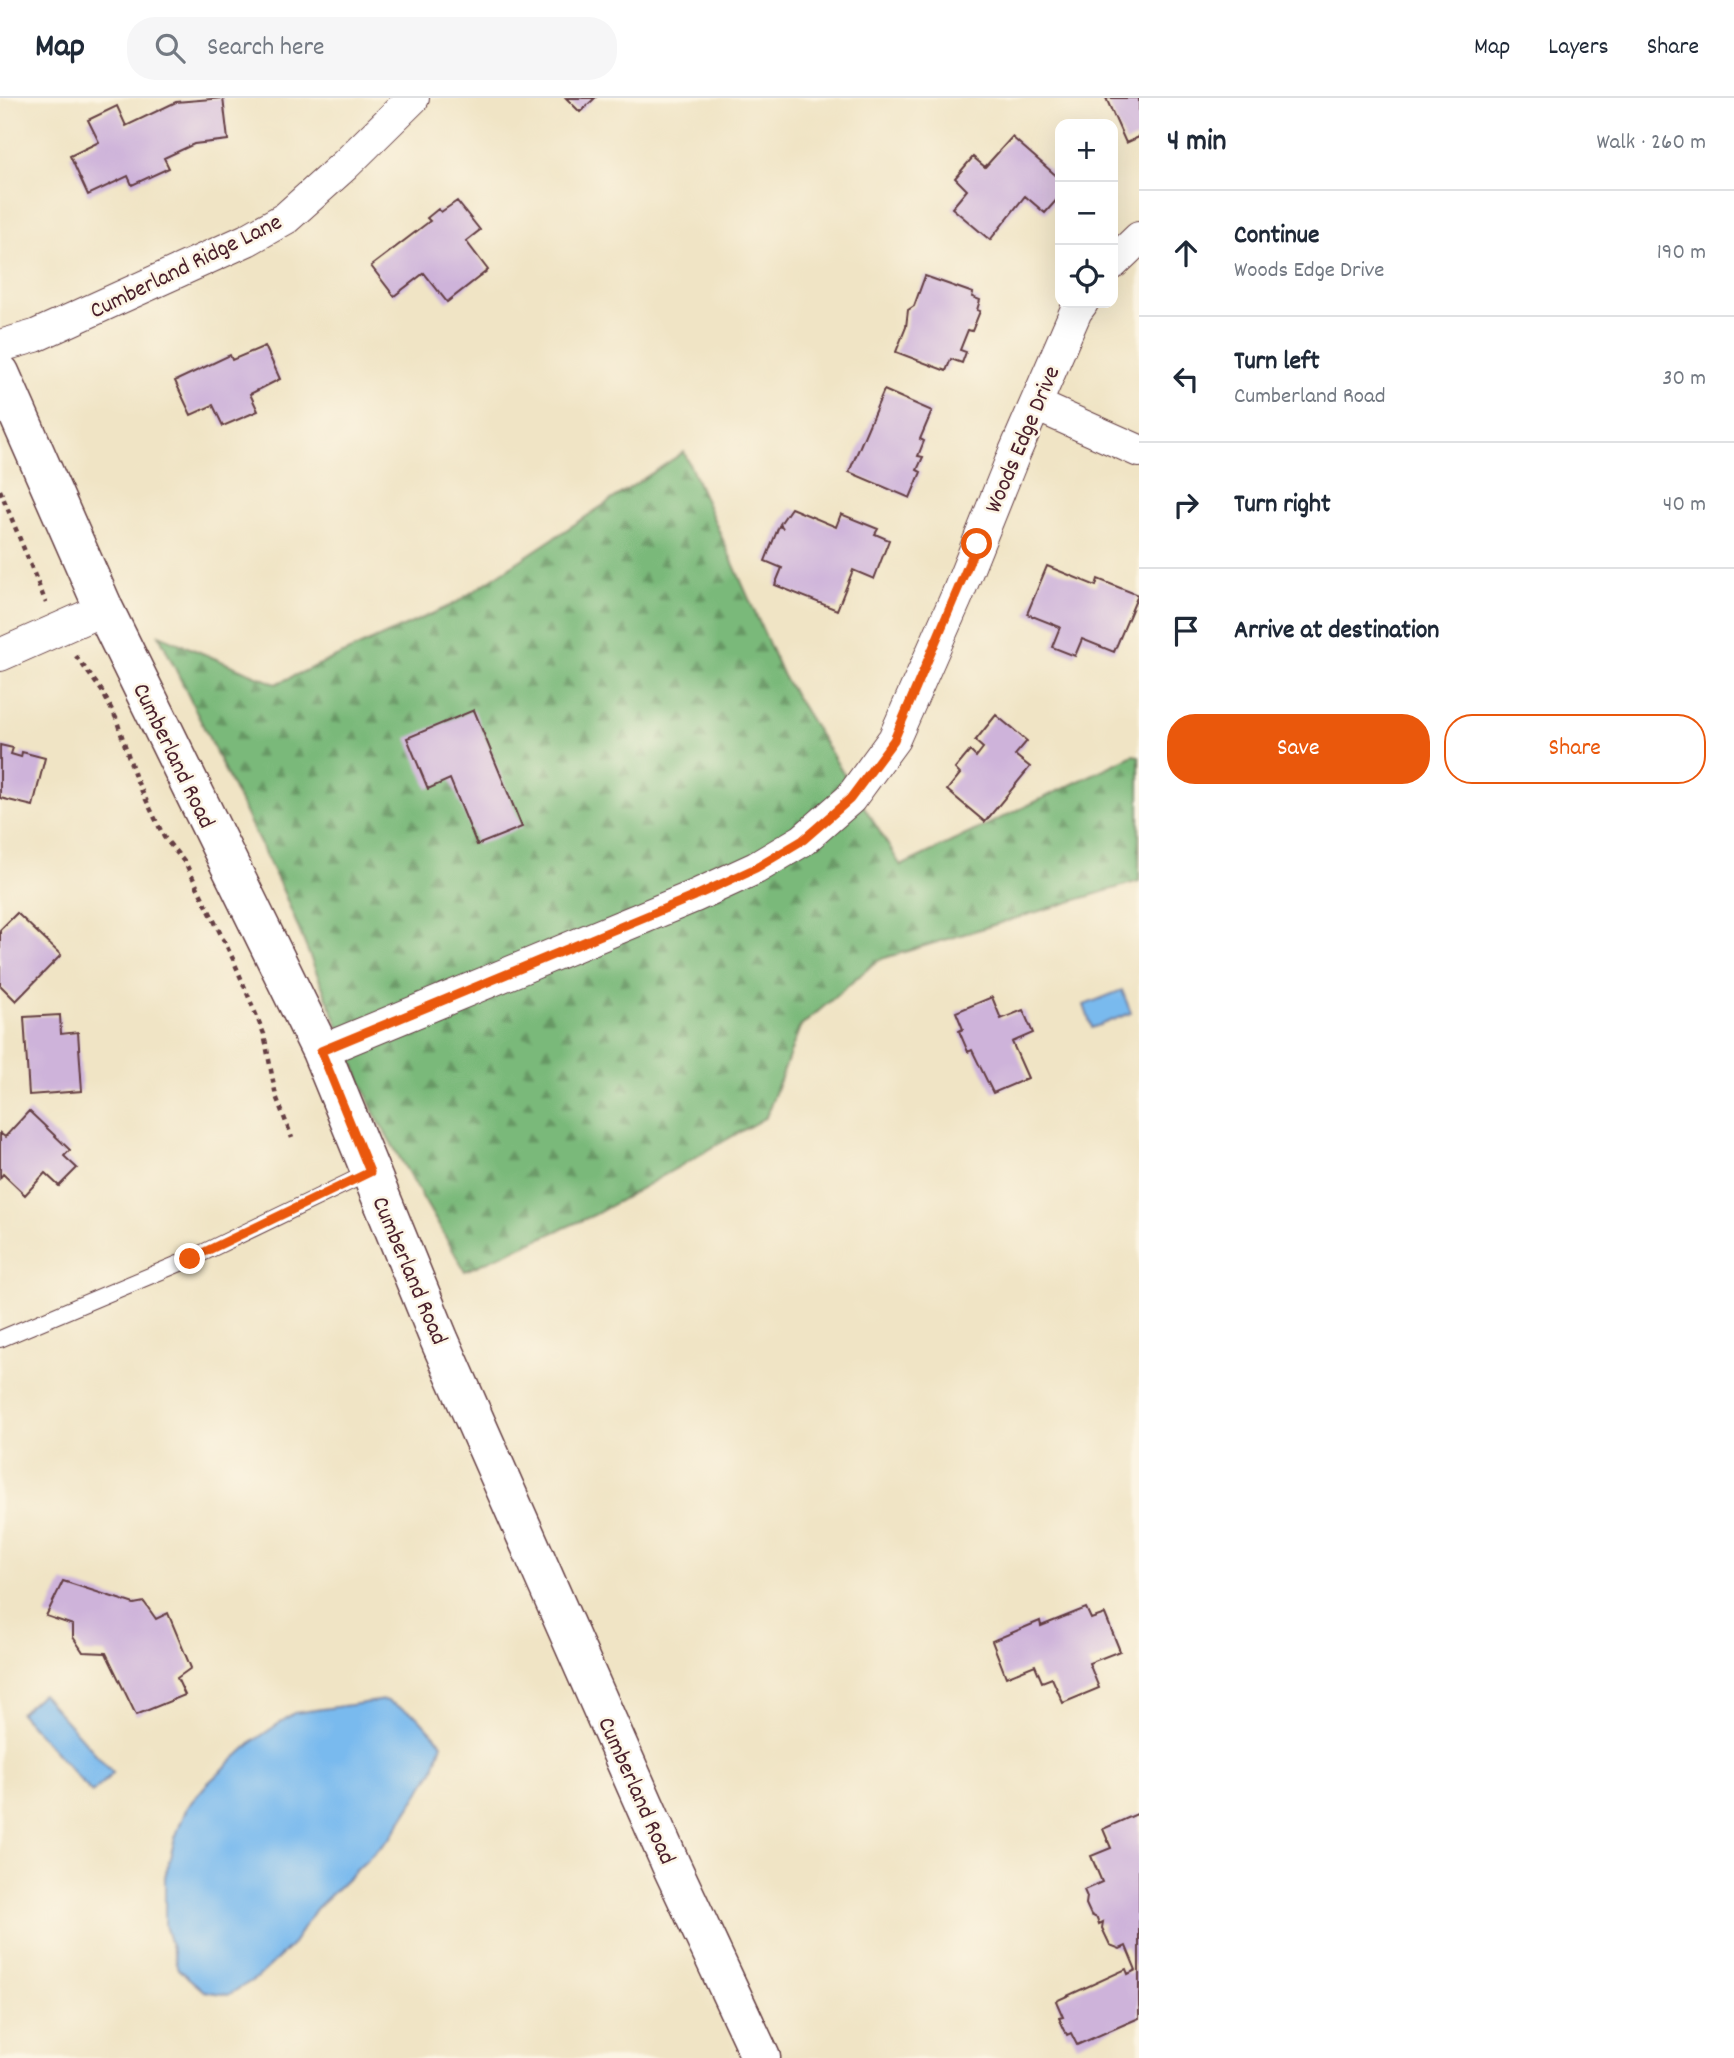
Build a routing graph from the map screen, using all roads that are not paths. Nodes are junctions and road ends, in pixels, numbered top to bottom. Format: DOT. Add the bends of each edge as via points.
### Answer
graph roads {
  1 [pos="413,98"];
  2 [pos="1139,238"];
  3 [pos="1118,258"];
  4 [pos="1078,308"];
  5 [pos="0,346"];
  6 [pos="0,373"];
  7 [pos="1036,405"];
  8 [pos="1139,451"];
  9 [pos="104,609"];
  10 [pos="0,655"];
  11 [pos="321,1051"];
  12 [pos="370,1172"];
  13 [pos="0,1339"];
  14 [pos="761,2058"];
  1 -- 5 [label="street, Cumberland Ridge Lane" via="285,218 247,240 35,336"];
  2 -- 3 [label="street"];
  4 -- 7 [label="street, Woods Edge Drive"];
  6 -- 9 [label="main road, Cumberland Road"];
  7 -- 8 [label="street"];
  7 -- 11 [label="street, Woods Edge Drive" via="894,740 850,799 803,840 756,868"];
  9 -- 10 [label="street"];
  9 -- 11 [label="main road, Cumberland Road"];
  11 -- 12 [label="main road, Cumberland Road"];
  12 -- 13 [label="lane" via="190,1259"];
  12 -- 14 [label="main road, Cumberland Road" via="650,1819"];
}
